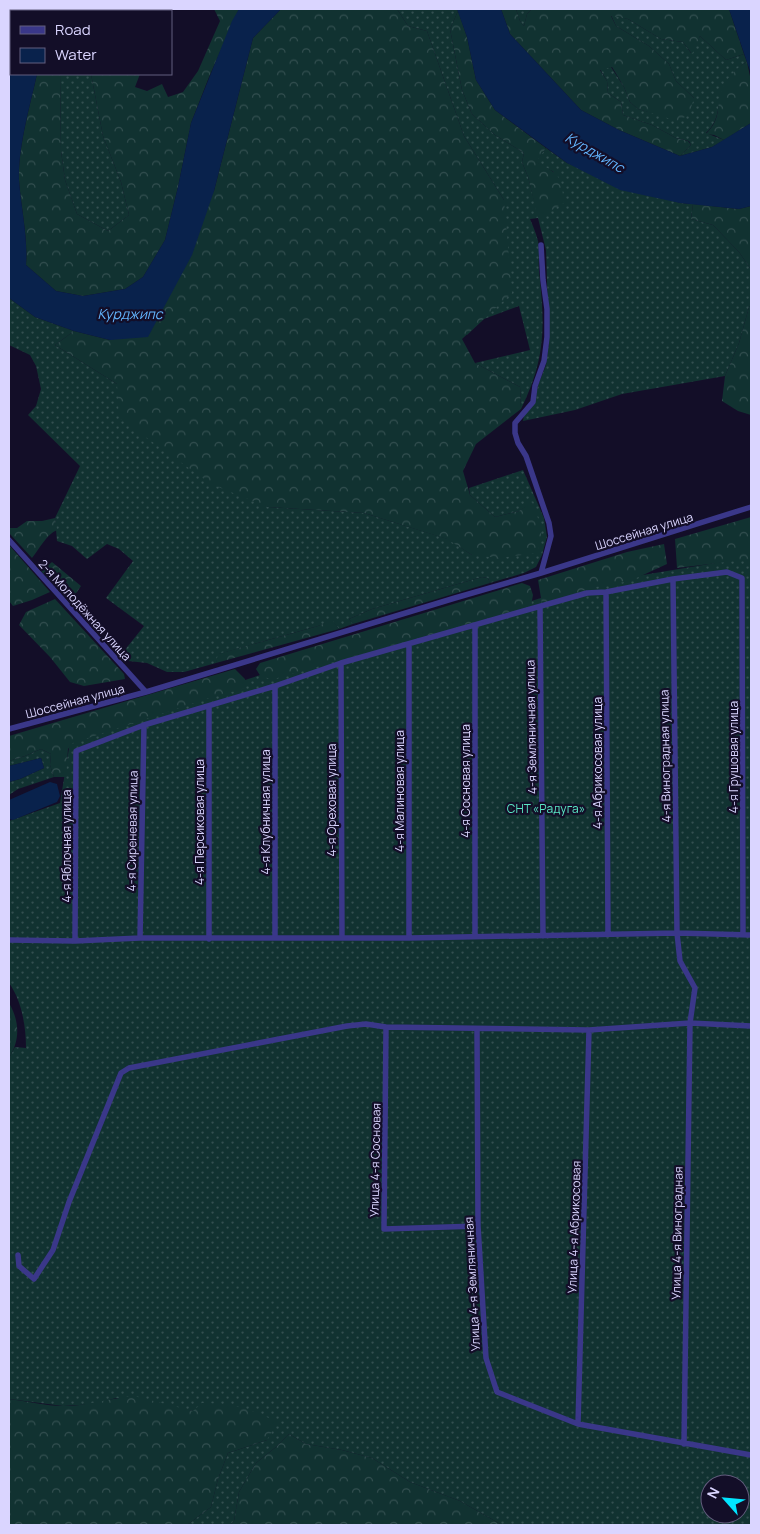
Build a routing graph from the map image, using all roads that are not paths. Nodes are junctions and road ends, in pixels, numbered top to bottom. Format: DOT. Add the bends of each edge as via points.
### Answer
graph roads {
  1 [pos="542,245"];
  2 [pos="751,507"];
  3 [pos="9,540"];
  4 [pos="542,573"];
  5 [pos="674,579"];
  6 [pos="606,592"];
  7 [pos="540,607"];
  8 [pos="475,625"];
  9 [pos="409,645"];
  10 [pos="341,663"];
  11 [pos="275,686"];
  12 [pos="146,692"];
  13 [pos="209,706"];
  14 [pos="144,725"];
  15 [pos="9,729"];
  16 [pos="676,932"];
  17 [pos="608,934"];
  18 [pos="743,935"];
  19 [pos="751,935"];
  20 [pos="475,936"];
  21 [pos="543,936"];
  22 [pos="140,938"];
  23 [pos="275,938"];
  24 [pos="342,938"];
  25 [pos="409,938"];
  26 [pos="209,939"];
  27 [pos="9,940"];
  28 [pos="75,941"];
  29 [pos="690,1023"];
  30 [pos="751,1026"];
  31 [pos="386,1027"];
  32 [pos="478,1029"];
  33 [pos="589,1030"];
  34 [pos="478,1226"];
  35 [pos="18,1255"];
  36 [pos="578,1424"];
  37 [pos="684,1444"];
  38 [pos="751,1455"];
  1 -- 4 [label="street" via="542,280 547,309 544,361 533,402 515,423 518,443 526,456 549,523 550,536"];
  2 -- 4 [label="street, Шоссейная улица"];
  3 -- 12 [label="street, 2-я Молодёжная улица"];
  4 -- 12 [label="street, Шоссейная улица"];
  5 -- 6 [label="street"];
  5 -- 16 [label="street, 4-я Виноградная улица"];
  5 -- 18 [label="street, 4-я Грушовая улица" via="727,572 742,578"];
  6 -- 7 [label="street" via="587,593"];
  6 -- 17 [label="street, 4-я Абрикосовая улица"];
  7 -- 8 [label="street"];
  7 -- 21 [label="street, 4-я Земляничная улица"];
  8 -- 9 [label="street"];
  8 -- 20 [label="street, 4-я Сосновая улица"];
  9 -- 10 [label="street"];
  9 -- 25 [label="street, 4-я Малиновая улица"];
  10 -- 11 [label="street"];
  10 -- 24 [label="street, 4-я Ореховая улица"];
  11 -- 13 [label="street"];
  11 -- 23 [label="street, 4-я Клубничная улица"];
  12 -- 15 [label="street, Шоссейная улица"];
  13 -- 14 [label="street"];
  13 -- 26 [label="street, 4-я Персиковая улица"];
  14 -- 22 [label="street, 4-я Сиреневая улица"];
  14 -- 28 [label="street, 4-я Яблочная улица" via="76,751"];
  16 -- 17 [label="street"];
  16 -- 18 [label="street"];
  16 -- 29 [label="street, 4-я Виноградная улица" via="680,961 695,988"];
  17 -- 21 [label="street"];
  18 -- 19 [label="street"];
  20 -- 21 [label="street"];
  20 -- 25 [label="street"];
  22 -- 26 [label="street"];
  22 -- 28 [label="street"];
  23 -- 24 [label="street"];
  23 -- 26 [label="street"];
  24 -- 25 [label="street"];
  27 -- 28 [label="street"];
  29 -- 30 [label="street"];
  29 -- 33 [label="street"];
  29 -- 37 [label="street, Улица 4-я Виноградная"];
  31 -- 32 [label="street"];
  31 -- 34 [label="street, Улица 4-я Сосновая" via="384,1229"];
  31 -- 35 [label="street" via="347,1026 129,1068 121,1073 53,1250 34,1279 19,1266"];
  32 -- 33 [label="street"];
  32 -- 34 [label="street, Улица 4-я Земляничная"];
  33 -- 36 [label="street, Улица 4-я Абрикосовая"];
  34 -- 36 [label="street, Улица 4-я Земляничная" via="486,1358 497,1392"];
  36 -- 37 [label="street, Улица 4-я Земляничная"];
  37 -- 38 [label="street, Улица 4-я Земляничная"];
}
